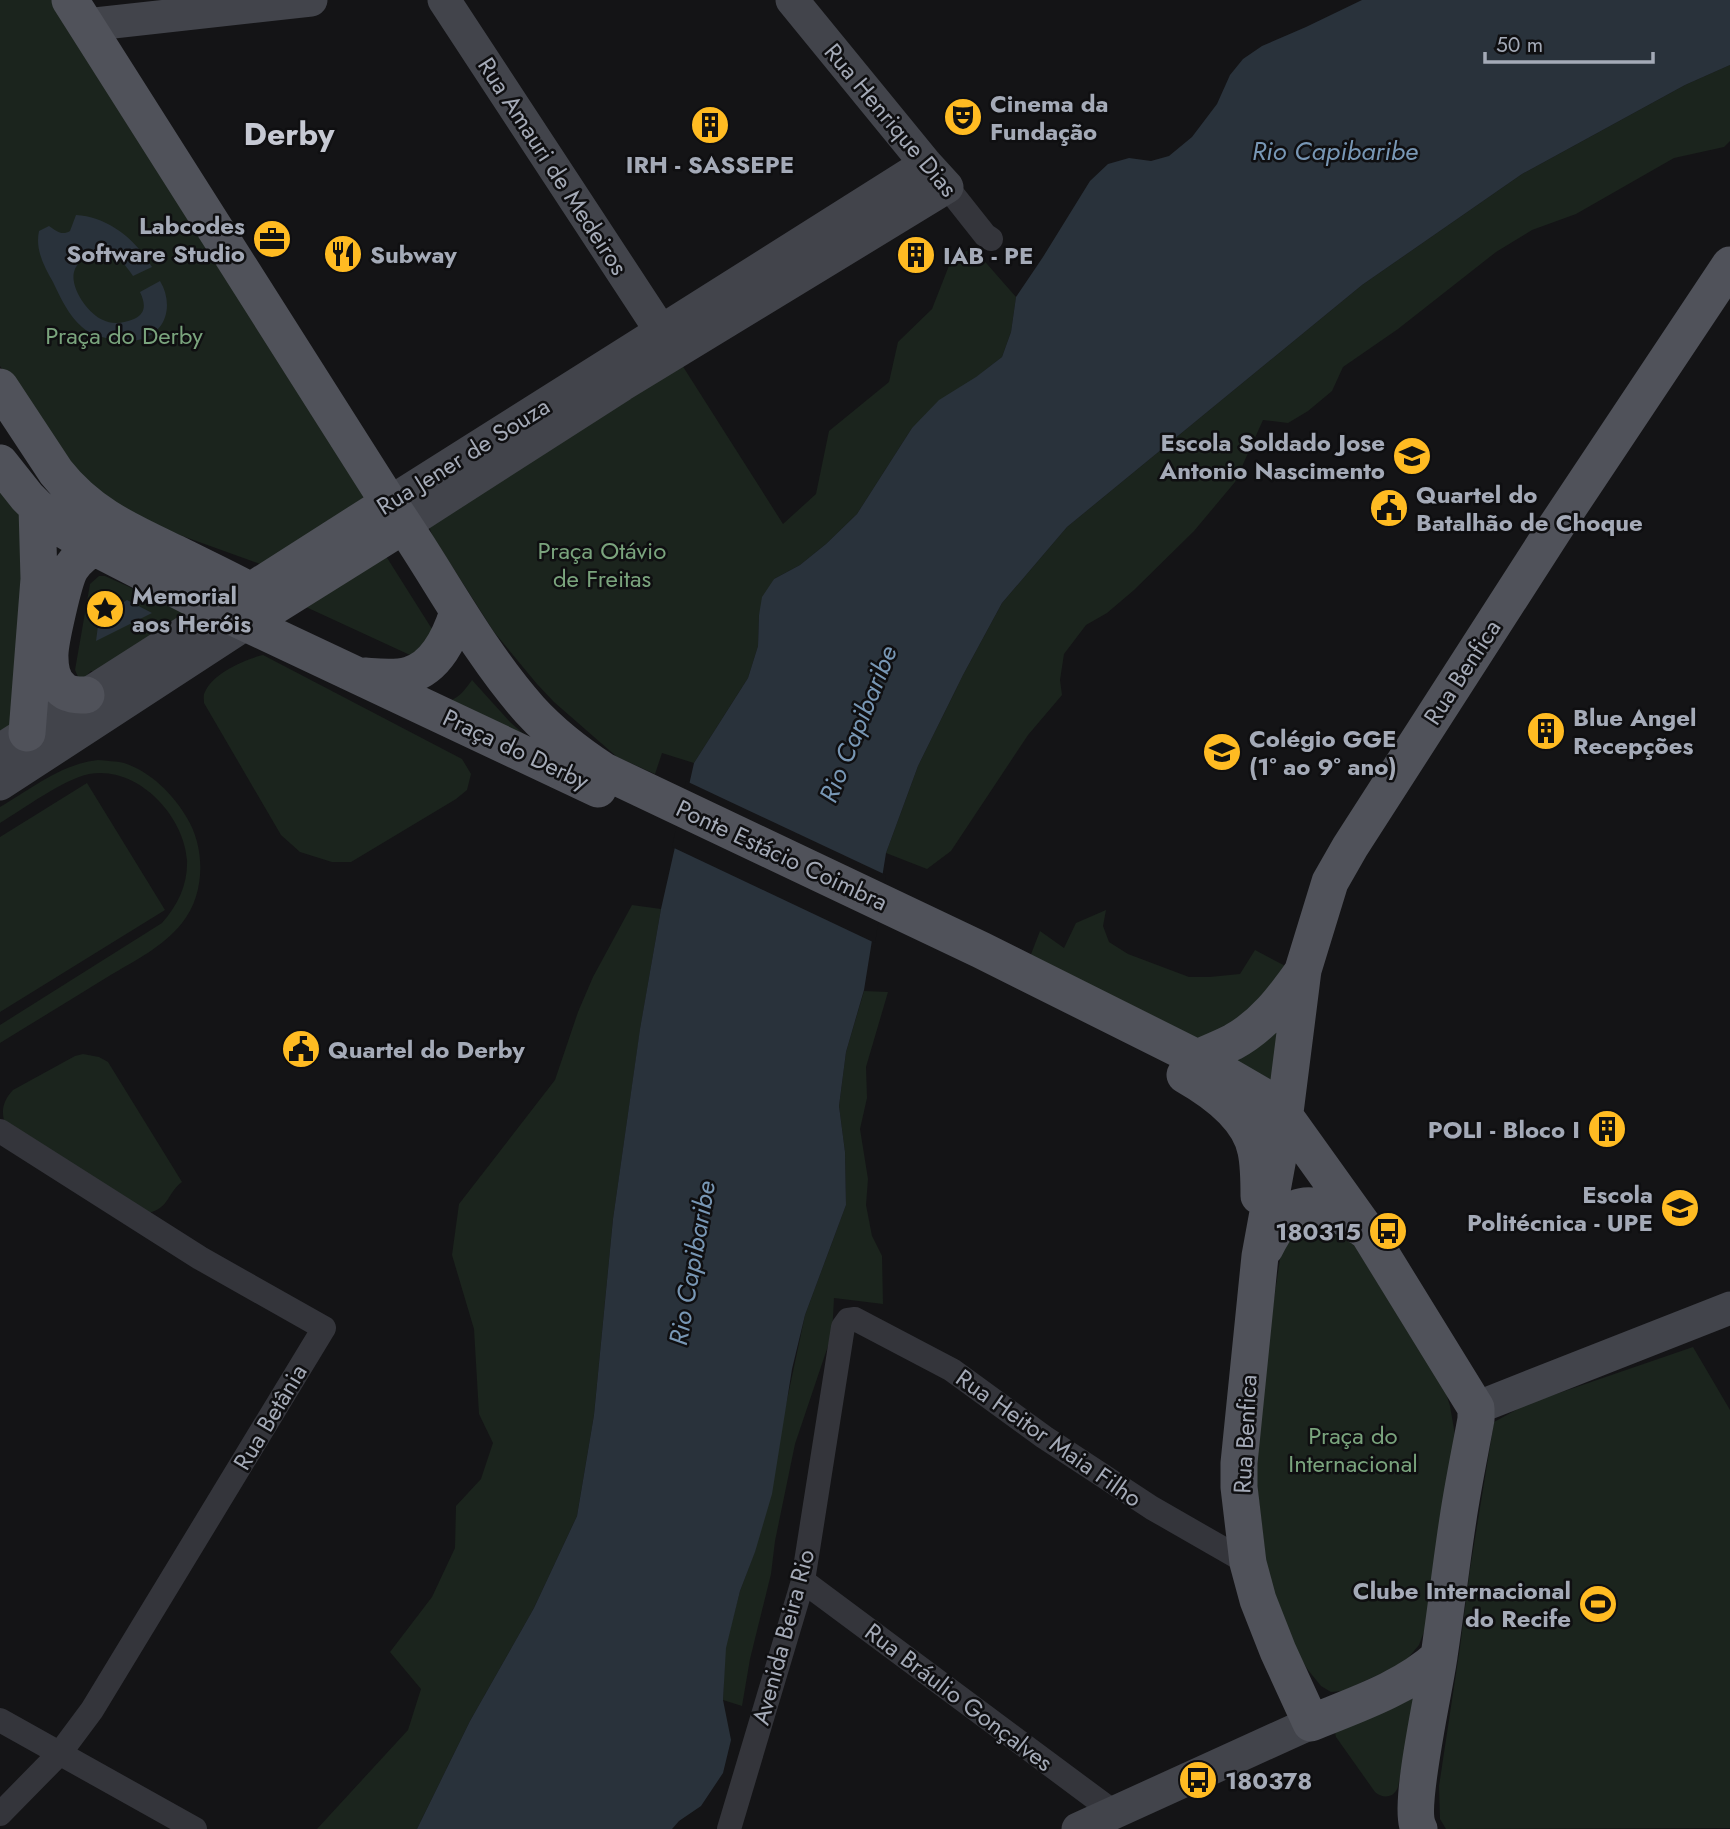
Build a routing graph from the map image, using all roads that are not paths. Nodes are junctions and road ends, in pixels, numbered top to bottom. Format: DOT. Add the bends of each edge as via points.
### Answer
graph roads {
  1 [pos="311,0"];
  2 [pos="444,0"];
  3 [pos="792,0"];
  4 [pos="78,13"];
  5 [pos="937,175"];
  6 [pos="991,239"];
  7 [pos="1730,265"];
  8 [pos="661,331"];
  9 [pos="0,387"];
  10 [pos="0,463"];
  11 [pos="37,507"];
  12 [pos="396,514"];
  13 [pos="95,547"];
  14 [pos="248,607"];
  15 [pos="458,612"];
  16 [pos="361,676"];
  17 [pos="86,695"];
  18 [pos="14,742"];
  19 [pos="601,780"];
  20 [pos="0,784"];
  21 [pos="953,948"];
  22 [pos="1303,970"];
  23 [pos="1197,1058"];
  24 [pos="1284,1115"];
  25 [pos="0,1131"];
  26 [pos="1367,1231"];
  27 [pos="1260,1256"];
  28 [pos="1730,1308"];
  29 [pos="848,1320"];
  30 [pos="1476,1408"];
  31 [pos="1248,1563"];
  32 [pos="803,1581"];
  33 [pos="1439,1657"];
  34 [pos="1293,1684"];
  35 [pos="0,1720"];
  36 [pos="1311,1723"];
  37 [pos="1270,1742"];
  38 [pos="60,1753"];
  39 [pos="1115,1813"];
  40 [pos="0,1814"];
  41 [pos="195,1829"];
  42 [pos="729,1829"];
  43 [pos="1078,1829"];
  44 [pos="1419,1829"];
  1 -- 4 [label="main road"];
  2 -- 8 [label="main road, Rua Amauri de Medeiros"];
  3 -- 5 [label="main road, Rua Henrique Dias"];
  4 -- 12 [label="main road, Praça do Derby"];
  5 -- 6 [label="street, Rua Henrique Dias"];
  5 -- 8 [label="main road, Rua Jener de Souza"];
  5 -- 12 [label="main road, Rua Jener de Souza" via="622,385"];
  7 -- 22 [label="main road, Rua Benfica" via="1350,847 1330,882"];
  8 -- 12 [label="main road, Rua Jener de Souza"];
  9 -- 14 [label="main road, Praça do Derby" via="56,472 86,504"];
  10 -- 11 [label="main road, Praça do Derby"];
  11 -- 13 [label="main road, Praça do Derby"];
  11 -- 18 [label="main road" via="39,579"];
  12 -- 14 [label="main road, Rua Jener de Souza"];
  12 -- 15 [label="main road, Praça do Derby"];
  13 -- 14 [label="main road, Praça do Derby"];
  13 -- 17 [label="main road" via="65,579 50,655 51,671 62,690"];
  14 -- 16 [label="main road, Praça do Derby"];
  14 -- 17 [label="main road, Rua Jener de Souza"];
  14 -- 20 [label="main road, Rua Jener de Souza"];
  15 -- 16 [label="main road" via="451,635 419,671 407,676"];
  15 -- 19 [label="main road, Praça do Derby" via="532,712"];
  16 -- 19 [label="main road, Praça do Derby"];
  17 -- 18 [label="main road, Rua Jener de Souza"];
  19 -- 21 [label="main road, Ponte Estácio Coimbra"];
  21 -- 23 [label="main road"];
  21 -- 27 [label="main road" via="1220,1098 1243,1122 1256,1150"];
  22 -- 23 [label="main road" via="1266,1017 1234,1042"];
  22 -- 24 [label="main road, Rua Benfica"];
  23 -- 24 [label="main road" via="1259,1094"];
  24 -- 26 [label="main road"];
  24 -- 27 [label="main road, Rua Benfica"];
  25 -- 38 [label="street, Rua Betânia" via="200,1258 324,1328 92,1710"];
  26 -- 27 [label="main road" via="1331,1210 1303,1206 1281,1221"];
  26 -- 30 [label="main road"];
  27 -- 31 [label="main road, Rua Benfica" via="1239,1463"];
  28 -- 30 [label="main road"];
  29 -- 31 [label="street, Rua Heitor Maia Filho" via="855,1319 952,1370 1141,1501"];
  29 -- 32 [label="street, Avenida Beira Rio" via="843,1327"];
  30 -- 33 [label="main road"];
  31 -- 34 [label="main road, Rua Benfica" via="1258,1600"];
  32 -- 39 [label="street, Rua Bráulio Gonçalves"];
  32 -- 42 [label="street, Avenida Beira Rio"];
  33 -- 36 [label="main road" via="1425,1670 1372,1699"];
  33 -- 44 [label="main road" via="1417,1788"];
  34 -- 36 [label="main road, Rua Benfica"];
  34 -- 37 [label="main road" via="1293,1703 1285,1725"];
  35 -- 38 [label="street"];
  36 -- 37 [label="main road"];
  37 -- 39 [label="main road"];
  38 -- 40 [label="street, Rua Betânia"];
  38 -- 41 [label="street"];
  39 -- 43 [label="main road"];
}
